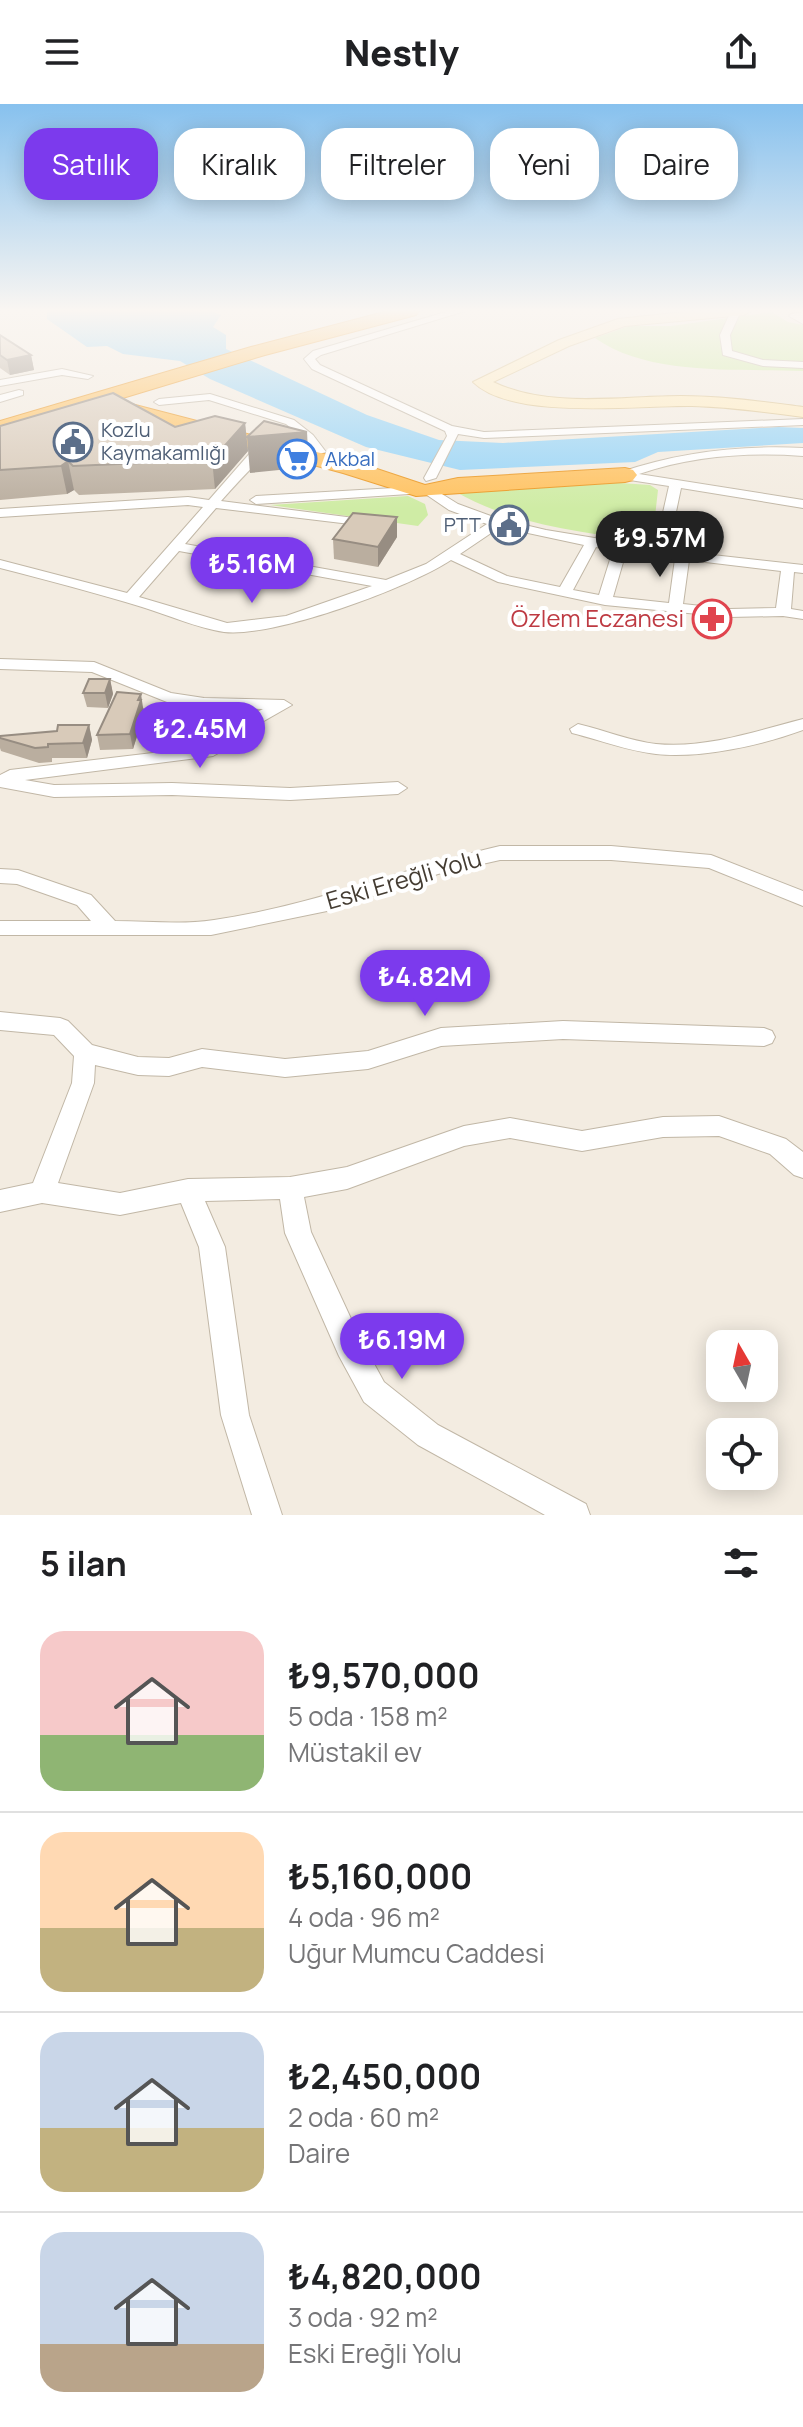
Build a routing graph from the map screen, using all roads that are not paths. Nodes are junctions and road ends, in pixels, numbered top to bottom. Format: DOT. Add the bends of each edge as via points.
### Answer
graph roads {
  1 [pos="33,377"];
  2 [pos="43,377"];
  3 [pos="70,377"];
  4 [pos="174,377"];
  5 [pos="337,377"];
  6 [pos="492,377"];
  7 [pos="162,381"];
  8 [pos="0,383"];
  9 [pos="92,391"];
  10 [pos="30,395"];
  11 [pos="0,399"];
  12 [pos="0,409"];
  13 [pos="803,412"];
  14 [pos="803,422"];
  15 [pos="0,428"];
  16 [pos="449,429"];
  17 [pos="269,447"];
  18 [pos="803,452"];
  19 [pos="625,475"];
  20 [pos="676,482"];
  21 [pos="427,485"];
  22 [pos="214,503"];
  23 [pos="803,504"];
  24 [pos="0,513"];
  25 [pos="497,523"];
  26 [pos="381,526"];
  27 [pos="592,542"];
  28 [pos="175,546"];
  29 [pos="621,547"];
  30 [pos="661,553"];
  31 [pos="683,554"];
  32 [pos="453,556"];
  33 [pos="0,564"];
  34 [pos="796,568"];
  35 [pos="387,584"];
  36 [pos="564,593"];
  37 [pos="129,600"];
  38 [pos="605,601"];
  39 [pos="675,609"];
  40 [pos="783,612"];
  41 [pos="803,615"];
  42 [pos="0,664"];
  43 [pos="803,724"];
  44 [pos="578,729"];
  45 [pos="0,779"];
  46 [pos="398,788"];
  47 [pos="0,876"];
  48 [pos="803,899"];
  49 [pos="109,927"];
  50 [pos="0,928"];
  51 [pos="0,1021"];
  52 [pos="764,1037"];
  53 [pos="85,1053"];
  54 [pos="803,1167"];
  55 [pos="290,1188"];
  56 [pos="188,1190"];
  57 [pos="42,1192"];
  58 [pos="0,1201"];
  59 [pos="267,1515"];
  60 [pos="575,1515"];
  1 -- 8 [label="street"];
  2 -- 9 [label="street"];
  3 -- 9 [label="street"];
  4 -- 7 [label="highway"];
  5 -- 16 [label="street"];
  6 -- 13 [label="street" via="481,382 499,393 558,401 695,402"];
  7 -- 9 [label="highway"];
  7 -- 9 [label="highway"];
  7 -- 21 [label="highway" via="320,452"];
  9 -- 10 [label="highway"];
  9 -- 15 [label="highway"];
  9 -- 17 [label="highway"];
  10 -- 11 [label="street"];
  10 -- 12 [label="highway"];
  14 -- 16 [label="street" via="484,435"];
  16 -- 21 [label="street" via="453,436"];
  17 -- 21 [label="highway"];
  17 -- 22 [label="street" via="255,455"];
  18 -- 19 [label="street" via="733,452 653,464"];
  19 -- 20 [label="street"];
  19 -- 21 [label="highway"];
  20 -- 23 [label="street"];
  20 -- 30 [label="street"];
  21 -- 22 [label="street"];
  21 -- 25 [label="street" via="446,506"];
  22 -- 24 [label="street"];
  22 -- 26 [label="street"];
  22 -- 28 [label="street"];
  25 -- 27 [label="street"];
  25 -- 32 [label="street"];
  27 -- 29 [label="street"];
  27 -- 36 [label="street"];
  28 -- 35 [label="street"];
  28 -- 37 [label="street"];
  29 -- 30 [label="street"];
  29 -- 38 [label="street"];
  30 -- 31 [label="street"];
  31 -- 34 [label="street"];
  31 -- 39 [label="street"];
  32 -- 35 [label="street"];
  32 -- 36 [label="street" via="503,579"];
  33 -- 37 [label="street"];
  34 -- 40 [label="street"];
  35 -- 37 [label="street" via="288,620 226,628"];
  36 -- 38 [label="street"];
  38 -- 39 [label="street"];
  39 -- 40 [label="street"];
  40 -- 41 [label="street"];
  42 -- 45 [label="street" via="94,667 167,697 284,705 233,731 207,752"];
  43 -- 44 [label="street" via="743,741 659,750"];
  45 -- 46 [label="street" via="54,791 290,794"];
  47 -- 49 [label="street" via="84,900"];
  48 -- 49 [label="street, Eski Ereğli Yolu" via="711,862 611,853 500,853 327,904 211,928"];
  49 -- 50 [label="street, Eski Ereğli Yolu"];
  51 -- 53 [label="street" via="60,1027"];
  52 -- 53 [label="street" via="563,1030 441,1037 368,1060 285,1068 202,1058 169,1067 138,1066"];
  53 -- 57 [label="street" via="83,1083"];
  54 -- 55 [label="street" via="778,1146 719,1126 663,1127 582,1141 510,1128 464,1136 347,1178"];
  55 -- 56 [label="street"];
  55 -- 60 [label="street" via="298,1233 374,1392 428,1435"];
  56 -- 57 [label="street" via="120,1204"];
  56 -- 59 [label="street" via="212,1247 235,1415"];
  57 -- 58 [label="street"];
}
